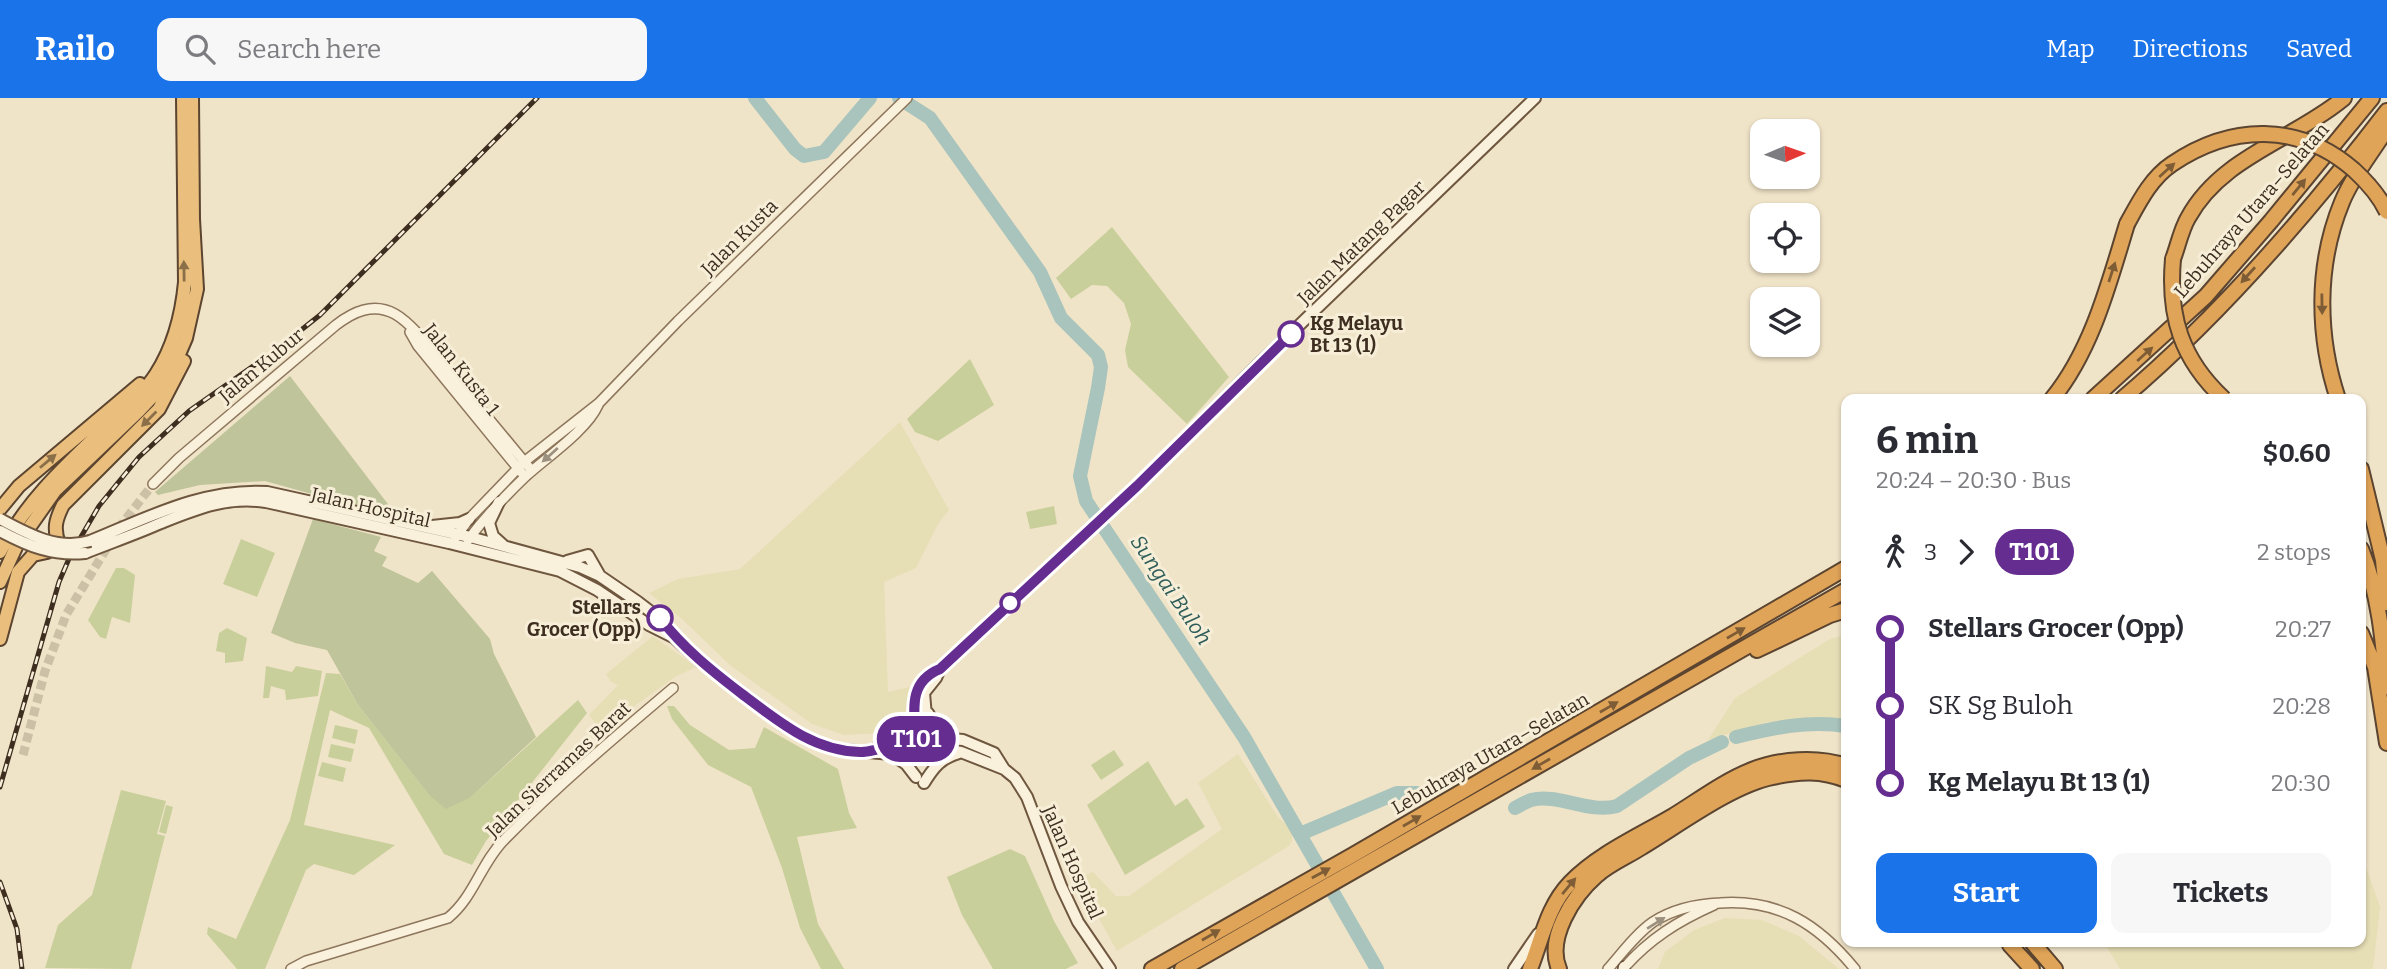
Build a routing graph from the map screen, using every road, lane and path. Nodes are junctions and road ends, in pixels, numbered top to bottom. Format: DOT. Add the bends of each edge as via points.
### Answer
graph roads {
  1 [pos="183,98"];
  2 [pos="192,98"];
  3 [pos="907,98"];
  4 [pos="1535,98"];
  5 [pos="2344,98"];
  6 [pos="2372,98"];
  7 [pos="2387,111"];
  8 [pos="2387,128"];
  9 [pos="2387,212"];
  10 [pos="197,289"];
  11 [pos="404,322"];
  12 [pos="173,338"];
  13 [pos="2056,394"];
  14 [pos="2098,394"];
  15 [pos="2128,394"];
  16 [pos="2218,394"];
  17 [pos="2336,394"];
  18 [pos="599,403"];
  19 [pos="512,447"];
  20 [pos="536,453"];
  21 [pos="521,465"];
  22 [pos="529,474"];
  23 [pos="153,484"];
  24 [pos="2366,490"];
  25 [pos="499,502"];
  26 [pos="0,509"];
  27 [pos="0,519"];
  28 [pos="469,519"];
  29 [pos="419,527"];
  30 [pos="0,531"];
  31 [pos="461,540"];
  32 [pos="59,544"];
  33 [pos="504,546"];
  34 [pos="0,552"];
  35 [pos="47,552"];
  36 [pos="561,561"];
  37 [pos="2366,562"];
  38 [pos="580,567"];
  39 [pos="1841,571"];
  40 [pos="600,576"];
  41 [pos="0,582"];
  42 [pos="1841,593"];
  43 [pos="2387,603"];
  44 [pos="626,608"];
  45 [pos="1841,612"];
  46 [pos="0,639"];
  47 [pos="676,639"];
  48 [pos="2366,645"];
  49 [pos="940,669"];
  50 [pos="2387,687"];
  51 [pos="673,688"];
  52 [pos="1657,698"];
  53 [pos="924,700"];
  54 [pos="922,738"];
  55 [pos="955,738"];
  56 [pos="2387,743"];
  57 [pos="923,751"];
  58 [pos="871,752"];
  59 [pos="961,752"];
  60 [pos="891,754"];
  61 [pos="1841,765"];
  62 [pos="1004,769"];
  63 [pos="1841,779"];
  64 [pos="1356,862"];
  65 [pos="1293,897"];
  66 [pos="1718,903"];
  67 [pos="1545,922"];
  68 [pos="2012,947"];
  69 [pos="2036,947"];
  70 [pos="1623,968"];
  71 [pos="291,969"];
  72 [pos="1110,969"];
  73 [pos="1152,969"];
  74 [pos="1182,969"];
  75 [pos="1514,969"];
  76 [pos="1530,969"];
  77 [pos="1559,969"];
  78 [pos="1608,969"];
  79 [pos="1854,969"];
  80 [pos="2032,969"];
  81 [pos="2055,969"];
  12 -- 1 [label="highway, one-way" via="185,282"];
  2 -- 10 [label="highway"];
  3 -- 18 [label="street, Jalan Kusta"];
  4 -- 49 [label="main road, Jalan Matang Pagar" via="1110,511"];
  5 -- 16 [label="highway, bridge" via="2237,164 2211,187 2188,218 2173,259 2170,289 2177,328 2191,360"];
  14 -- 6 [label="highway, Lebuhraya Utara–Selatan, one-way" via="2206,296"];
  7 -- 15 [label="highway, Lebuhraya Utara–Selatan, one-way" via="2333,180 2225,301"];
  8 -- 17 [label="highway, one-way" via="2342,203 2328,248 2323,335"];
  13 -- 9 [label="highway, one-way, bridge" via="2095,324 2127,224 2143,195 2170,165 2208,144 2242,134 2299,138 2339,157 2368,183"];
  10 -- 32 [label="highway, one-way" via="197,314 177,376 159,409 63,505 56,518"];
  10 -- 41 [label="highway" via="180,352 155,394 65,480 35,517"];
  11 -- 19 [label="street, Jalan Kusta 1" via="426,342"];
  11 -- 21 [label="street, Jalan Kusta 1" via="418,346"];
  11 -- 23 [label="street, Jalan Kubur" via="380,309 361,310 347,317"];
  26 -- 12 [label="highway, one-way" via="19,486 142,382"];
  12 -- 34 [label="highway" via="144,390 47,484"];
  18 -- 20 [label="street, Jalan Kusta"];
  18 -- 22 [label="street, Jalan Kusta, one-way"];
  19 -- 20 [label="street"];
  19 -- 21 [label="street, Jalan Kusta 1"];
  20 -- 21 [label="street, Jalan Kusta"];
  21 -- 22 [label="street"];
  21 -- 28 [label="street, Jalan Kusta"];
  22 -- 25 [label="street, Jalan Kusta"];
  24 -- 43 [label="highway" via="2383,560"];
  25 -- 31 [label="street, Jalan Kusta"];
  25 -- 33 [label="main road" via="489,523 493,536"];
  27 -- 32 [label="main road, bridge"];
  28 -- 29 [label="main road"];
  28 -- 31 [label="street, Jalan Kusta"];
  29 -- 31 [label="main road, Jalan Hospital"];
  29 -- 32 [label="main road, Jalan Hospital, bridge" via="267,492 239,491 185,502 80,544"];
  30 -- 35 [label="main road, bridge"];
  31 -- 33 [label="main road, Jalan Hospital"];
  31 -- 35 [label="main road, Jalan Hospital, bridge" via="248,499 206,505 85,553"];
  31 -- 44 [label="main road, Jalan Hospital" via="560,571"];
  33 -- 36 [label="main road, Jalan Hospital"];
  35 -- 46 [label="highway" via="33,555 18,572"];
  36 -- 38 [label="main road, Jalan Hospital"];
  36 -- 40 [label="main road" via="589,555"];
  37 -- 50 [label="highway" via="2378,610"];
  38 -- 40 [label="main road, Jalan Hospital"];
  38 -- 44 [label="main road"];
  64 -- 39 [label="highway, Lebuhraya Utara–Selatan, one-way"];
  40 -- 47 [label="main road, Jalan Hospital" via="660,618"];
  42 -- 52 [label="highway, Lebuhraya Utara–Selatan"];
  44 -- 47 [label="main road, Jalan Hospital"];
  45 -- 52 [label="highway"];
  47 -- 58 [label="main road, Jalan Hospital" via="807,739 834,749"];
  48 -- 56 [label="highway" via="2375,667"];
  49 -- 53 [label="main road, Jalan Matang Pagar"];
  49 -- 54 [label="main road" via="928,674 916,691"];
  51 -- 71 [label="street, Jalan Sierramas Barat" via="503,841 464,903 448,918"];
  52 -- 64 [label="highway, Lebuhraya Utara–Selatan, one-way"];
  53 -- 54 [label="main road"];
  53 -- 55 [label="main road" via="936,727"];
  54 -- 55 [label="main road, Jalan Hospital"];
  54 -- 57 [label="main road"];
  54 -- 58 [label="main road, Jalan Hospital"];
  55 -- 62 [label="main road, Jalan Hospital" via="994,753"];
  57 -- 59 [label="main road, Jalan Hospital"];
  57 -- 60 [label="main road, Jalan Hospital"];
  58 -- 60 [label="main road, Jalan Hospital"];
  59 -- 60 [label="main road" via="945,757 920,780"];
  59 -- 62 [label="main road, Jalan Hospital"];
  67 -- 61 [label="highway, one-way" via="1569,884 1592,864 1731,781 1783,762"];
  62 -- 72 [label="main road, Jalan Hospital" via="1027,797 1078,922"];
  63 -- 77 [label="highway" via="1811,771 1771,777 1731,794 1597,875 1560,930 1556,941"];
  64 -- 65 [label="highway, Lebuhraya Utara–Selatan"];
  73 -- 65 [label="highway, Lebuhraya Utara–Selatan, one-way"];
  65 -- 74 [label="highway, Lebuhraya Utara–Selatan"];
  66 -- 70 [label="street" via="1666,929"];
  78 -- 66 [label="street, one-way" via="1653,922 1683,908"];
  66 -- 79 [label="street" via="1759,903 1790,914 1818,930"];
  67 -- 75 [label="main road"];
  67 -- 76 [label="highway"];
  68 -- 80 [label="highway"];
  69 -- 81 [label="highway"];
}
